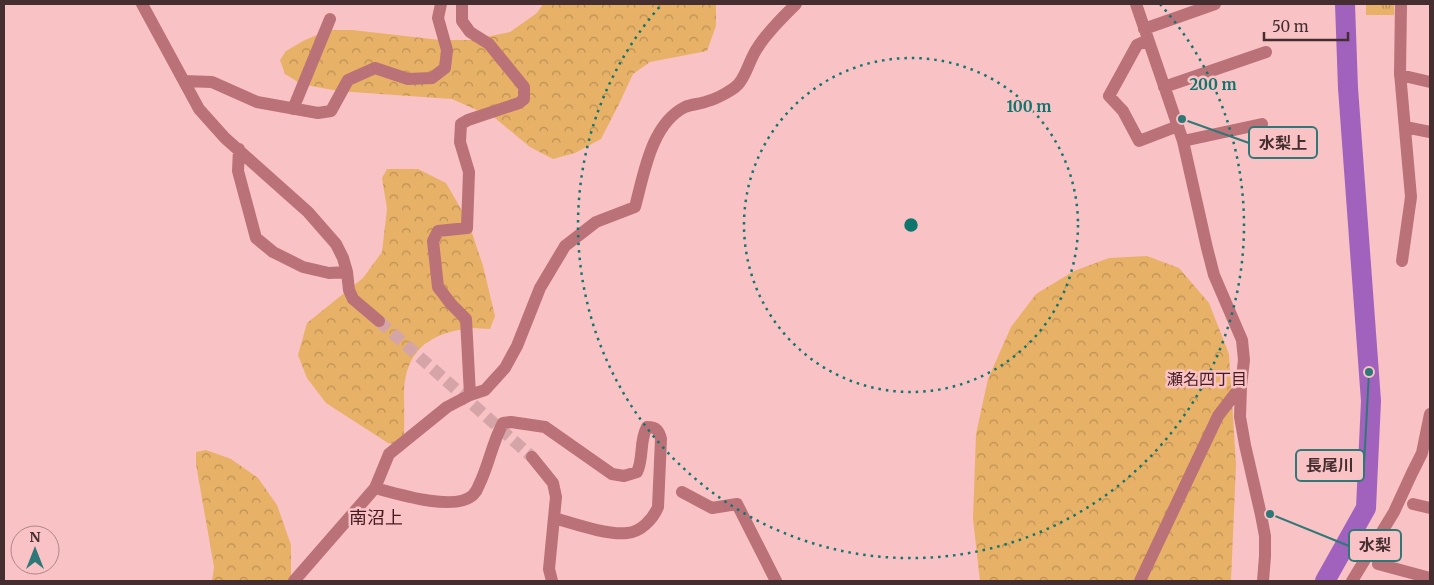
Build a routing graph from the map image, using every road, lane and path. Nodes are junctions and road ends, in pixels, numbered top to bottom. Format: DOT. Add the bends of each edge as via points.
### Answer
graph roads {
  1 [pos="142,4"];
  2 [pos="441,4"];
  3 [pos="462,4"];
  4 [pos="796,4"];
  5 [pos="1136,4"];
  6 [pos="1215,4"];
  7 [pos="1401,4"];
  8 [pos="330,19"];
  9 [pos="1146,34"];
  10 [pos="1266,52"];
  11 [pos="1400,75"];
  12 [pos="184,82"];
  13 [pos="1430,82"];
  14 [pos="1164,87"];
  15 [pos="294,109"];
  16 [pos="1262,124"];
  17 [pos="1178,126"];
  18 [pos="1405,127"];
  19 [pos="1430,132"];
  20 [pos="1183,141"];
  21 [pos="238,150"];
  22 [pos="1402,261"];
  23 [pos="347,272"];
  24 [pos="379,321"];
  25 [pos="1241,386"];
  26 [pos="470,395"];
  27 [pos="1430,414"];
  28 [pos="532,457"];
  29 [pos="375,488"];
  30 [pos="682,492"];
  31 [pos="1413,504"];
  32 [pos="1430,508"];
  33 [pos="554,518"];
  34 [pos="1378,564"];
  35 [pos="1430,578"];
  36 [pos="294,581"];
  37 [pos="552,581"];
  38 [pos="776,581"];
  39 [pos="1140,581"];
  40 [pos="1263,581"];
  41 [pos="1352,581"];
  1 -- 12 [label="street"];
  2 -- 15 [label="street" via="438,18 447,50 445,68 432,78 408,79 375,68 348,80 331,111 318,113"];
  3 -- 26 [label="street" via="462,21 470,32 489,44 524,87 524,99 519,103 462,124 460,142 469,172 467,228 438,231 433,241 438,287 466,319"];
  4 -- 26 [label="street" via="757,48 740,83 710,101 686,107 672,116 650,151 635,207 596,222 565,246 540,288 505,368 485,390"];
  5 -- 9 [label="street"];
  6 -- 9 [label="street"];
  7 -- 11 [label="street"];
  8 -- 15 [label="street"];
  9 -- 14 [label="street"];
  9 -- 17 [label="street" via="1109,96 1124,111 1139,141"];
  10 -- 14 [label="street"];
  11 -- 13 [label="street"];
  11 -- 18 [label="street"];
  12 -- 15 [label="street" via="212,82 257,102"];
  12 -- 21 [label="street" via="199,109"];
  14 -- 17 [label="street"];
  16 -- 20 [label="street"];
  17 -- 20 [label="street"];
  18 -- 19 [label="street"];
  18 -- 22 [label="street" via="1411,197"];
  20 -- 25 [label="street" via="1214,275 1242,340"];
  21 -- 23 [label="street" via="308,212 336,244"];
  21 -- 23 [label="street" via="238,171 256,238 273,252 303,267 329,273"];
  23 -- 24 [label="street" via="353,299"];
  25 -- 39 [label="street" via="1218,416"];
  25 -- 40 [label="street" via="1240,417 1264,536"];
  26 -- 29 [label="street" via="448,407 389,454"];
  27 -- 41 [label="street" via="1422,453 1394,512"];
  28 -- 33 [label="street" via="553,483 556,497"];
  29 -- 33 [label="street" via="439,502 461,501 473,495 503,423 545,428 612,474 624,476 637,472 643,433 647,427 659,430 658,507 644,526 628,533 607,532"];
  29 -- 36 [label="street"];
  30 -- 38 [label="street" via="712,508 737,504"];
  31 -- 32 [label="street"];
  33 -- 37 [label="street" via="549,569"];
  34 -- 35 [label="street"];
}
